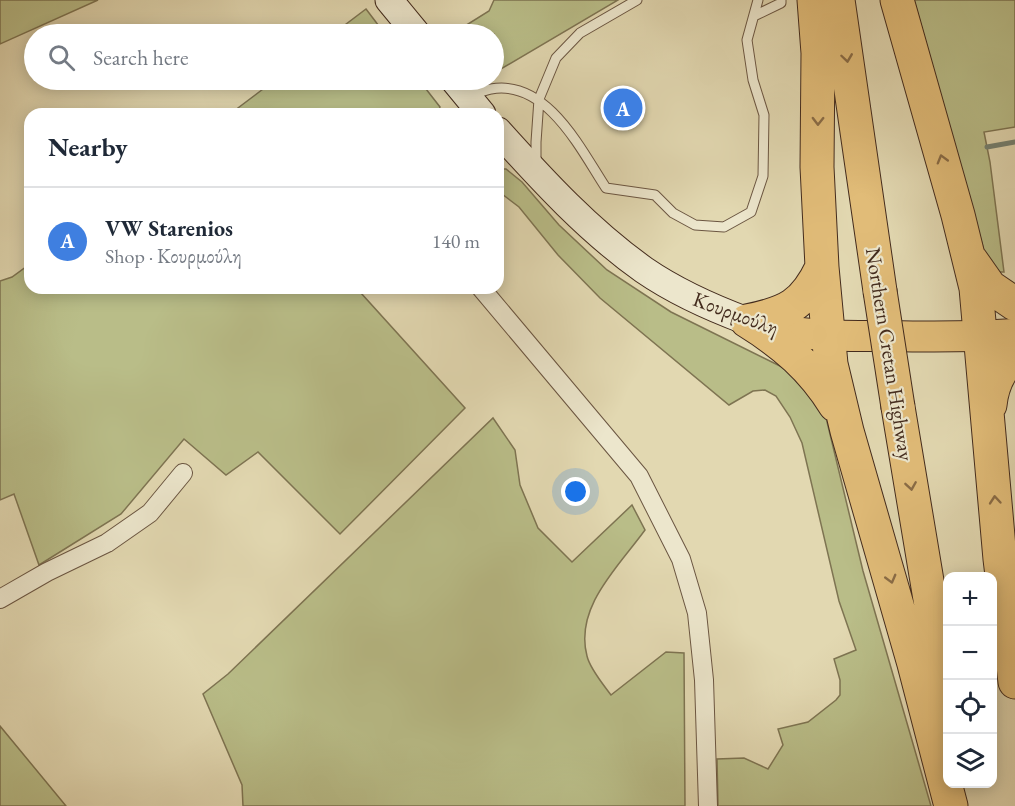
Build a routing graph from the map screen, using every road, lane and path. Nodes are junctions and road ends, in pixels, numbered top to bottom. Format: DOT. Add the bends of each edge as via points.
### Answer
graph roads {
  1 [pos="389,0"];
  2 [pos="637,0"];
  3 [pos="758,0"];
  4 [pos="781,0"];
  5 [pos="814,0"];
  6 [pos="838,0"];
  7 [pos="897,0"];
  8 [pos="754,16"];
  9 [pos="409,24"];
  10 [pos="504,89"];
  11 [pos="487,90"];
  12 [pos="468,97"];
  13 [pos="539,99"];
  14 [pos="504,138"];
  15 [pos="537,174"];
  16 [pos="970,258"];
  17 [pos="822,267"];
  18 [pos="486,294"];
  19 [pos="1015,304"];
  20 [pos="747,321"];
  21 [pos="1015,334"];
  22 [pos="828,336"];
  23 [pos="980,336"];
  24 [pos="1015,355"];
  25 [pos="988,421"];
  26 [pos="847,431"];
  27 [pos="183,473"];
  28 [pos="0,599"];
  29 [pos="944,680"];
  30 [pos="1015,682"];
  31 [pos="963,788"];
  32 [pos="708,806"];
  33 [pos="951,806"];
  34 [pos="966,806"];
  1 -- 9 [label="main road"];
  2 -- 13 [label="lane" via="580,33 556,58"];
  3 -- 8 [label="lane"];
  4 -- 8 [label="lane"];
  5 -- 17 [label="highway, one-way"];
  6 -- 29 [label="highway, Northern Cretan Highway, one-way, bridge" via="898,407"];
  16 -- 7 [label="highway, one-way"];
  8 -- 13 [label="lane" via="747,40 764,115 763,176 751,212 724,227 695,225 673,213 655,195 606,188 559,118"];
  10 -- 13 [label="lane" via="519,90"];
  11 -- 12 [label="lane"];
  13 -- 15 [label="lane"];
  14 -- 15 [label="main road, Κουρμούλη"];
  15 -- 20 [label="main road, Κουρμούλη" via="582,219 646,271 683,293"];
  16 -- 19 [label="highway" via="990,288"];
  16 -- 23 [label="highway"];
  17 -- 20 [label="highway" via="813,287 800,301 771,316"];
  17 -- 22 [label="highway"];
  18 -- 32 [label="street" via="639,476 681,560 696,613 703,669"];
  20 -- 22 [label="main road, Κουρμούλη" via="790,333"];
  20 -- 26 [label="highway" via="776,339 807,367 823,385"];
  21 -- 23 [label="main road, Κουρμούλη"];
  22 -- 23 [label="main road, Κουρμούλη"];
  22 -- 26 [label="highway"];
  23 -- 25 [label="highway"];
  24 -- 25 [label="highway" via="997,376"];
  30 -- 25 [label="highway, one-way"];
  26 -- 33 [label="highway, one-way"];
  27 -- 28 [label="street" via="150,513 107,543"];
  31 -- 34 [label="highway"];
}
